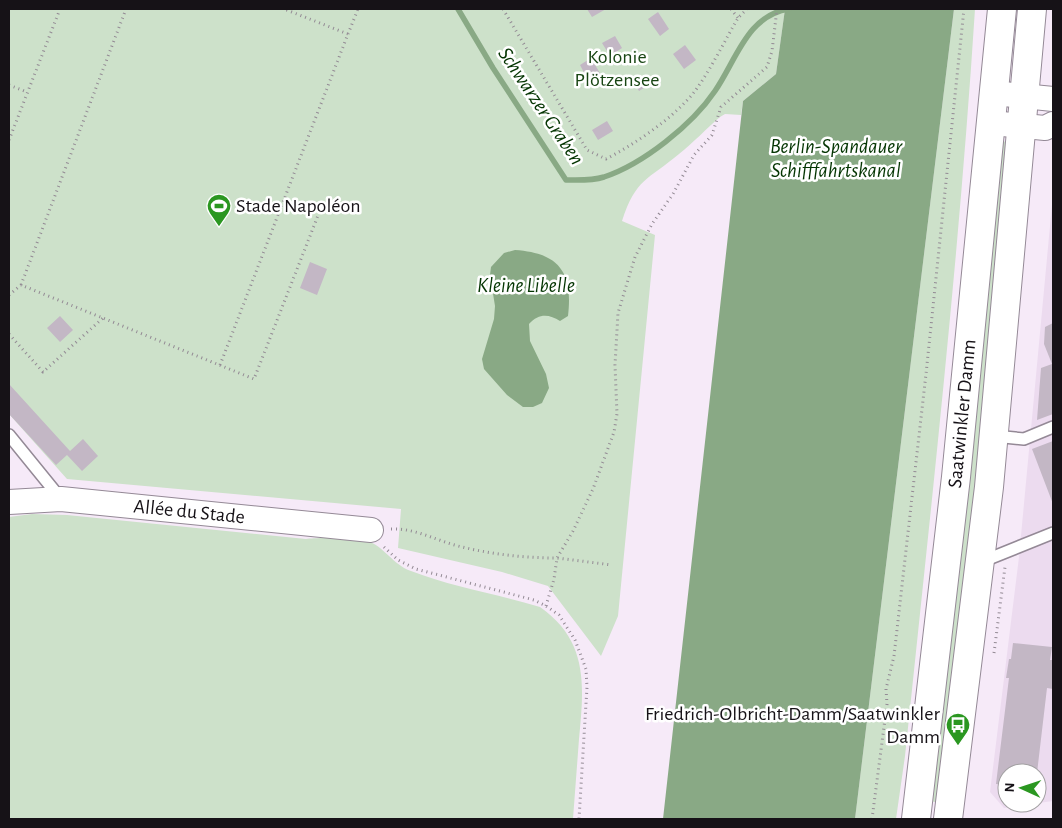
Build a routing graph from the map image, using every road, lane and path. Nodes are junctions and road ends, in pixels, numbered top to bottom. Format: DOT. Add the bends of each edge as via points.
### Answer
graph roads {
  1 [pos="60,9"];
  2 [pos="126,9"];
  3 [pos="284,9"];
  4 [pos="358,9"];
  5 [pos="503,9"];
  6 [pos="731,9"];
  7 [pos="747,9"];
  8 [pos="777,9"];
  9 [pos="964,9"];
  10 [pos="1002,9"];
  11 [pos="1032,9"];
  12 [pos="738,18"];
  13 [pos="348,34"];
  14 [pos="9,85"];
  15 [pos="27,92"];
  16 [pos="994,93"];
  17 [pos="1024,96"];
  18 [pos="1053,99"];
  19 [pos="991,123"];
  20 [pos="1053,124"];
  21 [pos="1021,126"];
  22 [pos="9,140"];
  23 [pos="319,213"];
  24 [pos="21,285"];
  25 [pos="9,295"];
  26 [pos="103,318"];
  27 [pos="9,334"];
  28 [pos="220,365"];
  29 [pos="1053,427"];
  30 [pos="9,435"];
  31 [pos="994,436"];
  32 [pos="61,499"];
  33 [pos="9,502"];
  34 [pos="397,529"];
  35 [pos="371,530"];
  36 [pos="1053,533"];
  37 [pos="557,558"];
  38 [pos="981,562"];
  39 [pos="612,565"];
  40 [pos="546,606"];
  41 [pos="580,819"];
  42 [pos="872,819"];
  43 [pos="916,819"];
  44 [pos="948,819"];
  1 -- 15 [label="path"];
  2 -- 24 [label="path"];
  3 -- 13 [label="path"];
  4 -- 13 [label="path"];
  5 -- 12 [label="path" via="587,150 606,158 624,149 682,106"];
  6 -- 12 [label="path"];
  7 -- 12 [label="path"];
  8 -- 37 [label="path" via="767,67 722,108 712,135 694,155 635,257 618,313 614,432 593,488"];
  9 -- 42 [label="path" via="894,656 886,689 887,704"];
  10 -- 16 [label="main road, Saatwinkler Damm"];
  11 -- 17 [label="main road, Saatwinkler Damm"];
  13 -- 28 [label="path"];
  14 -- 15 [label="path"];
  15 -- 22 [label="path"];
  16 -- 17 [label="street"];
  16 -- 19 [label="main road, Saatwinkler Damm"];
  17 -- 18 [label="street"];
  17 -- 21 [label="main road, Saatwinkler Damm"];
  19 -- 21 [label="street"];
  19 -- 43 [label="main road, Saatwinkler Damm" via="956,477"];
  20 -- 21 [label="street" via="1045,128"];
  21 -- 31 [label="main road, Saatwinkler Damm"];
  23 -- 28 [label="path" via="254,379"];
  24 -- 25 [label="path"];
  24 -- 26 [label="path"];
  26 -- 27 [label="path" via="43,372"];
  26 -- 28 [label="path"];
  29 -- 31 [label="lane" via="1024,439"];
  30 -- 32 [label="lane"];
  31 -- 38 [label="main road, Saatwinkler Damm"];
  32 -- 33 [label="street, Allée du Stade"];
  32 -- 35 [label="street, Allée du Stade"];
  34 -- 37 [label="path" via="489,553"];
  35 -- 40 [label="path" via="398,560 416,569"];
  36 -- 38 [label="lane"];
  37 -- 39 [label="path"];
  37 -- 40 [label="path"];
  38 -- 44 [label="main road, Saatwinkler Damm"];
  40 -- 41 [label="path" via="559,615 575,640 586,669"];
}
